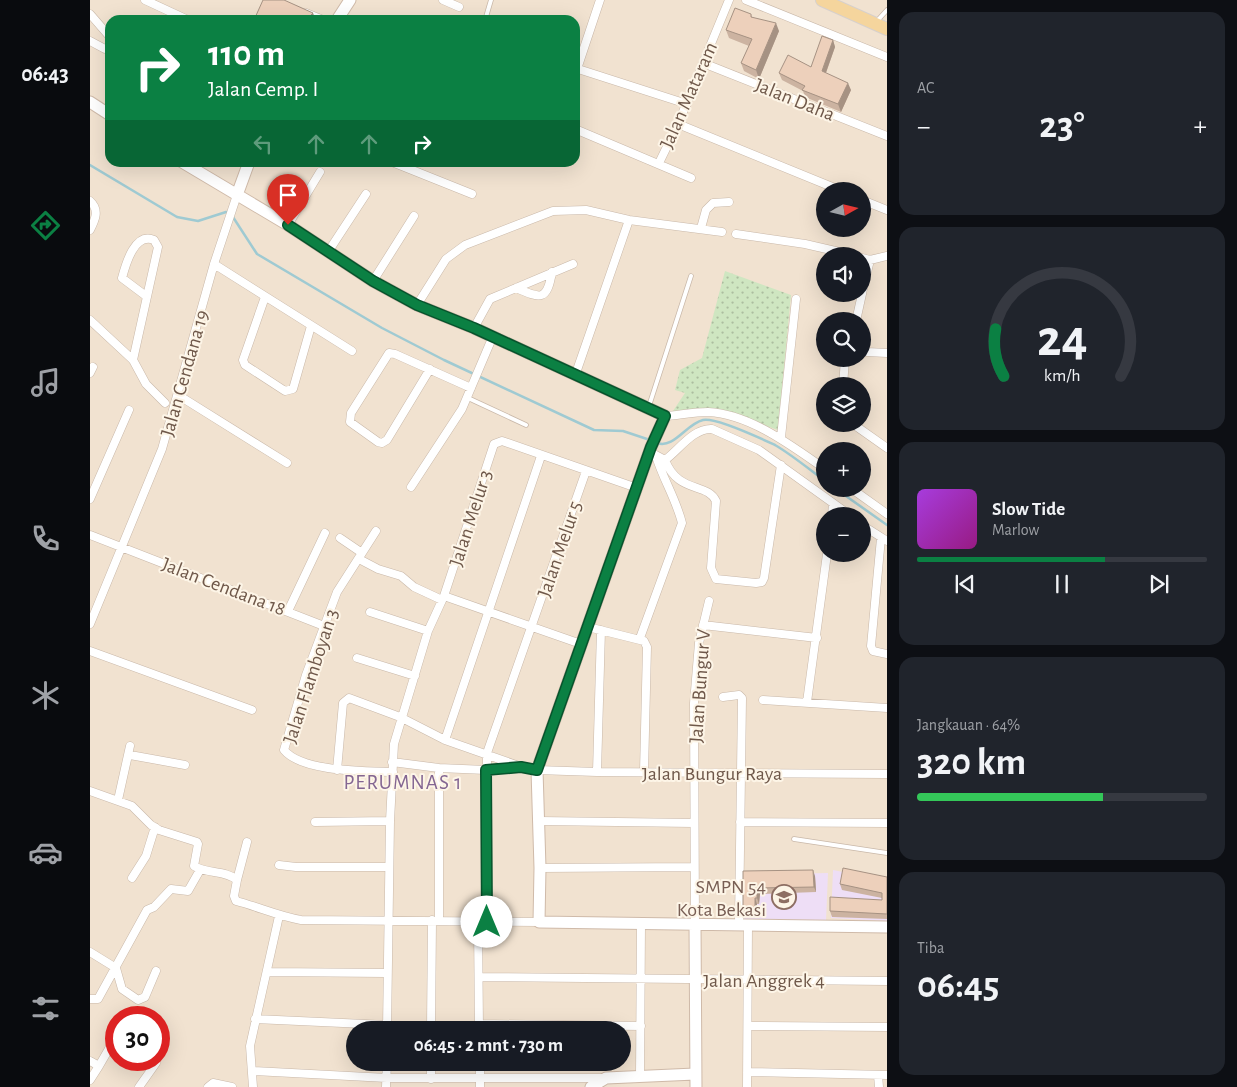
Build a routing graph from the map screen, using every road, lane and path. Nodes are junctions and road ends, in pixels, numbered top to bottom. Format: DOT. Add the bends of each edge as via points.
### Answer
graph roads {
  1 [pos="144,0"];
  2 [pos="350,0"];
  3 [pos="443,0"];
  4 [pos="491,0"];
  5 [pos="600,0"];
  6 [pos="729,0"];
  7 [pos="746,0"];
  8 [pos="828,1"];
  9 [pos="458,7"];
  10 [pos="299,10"];
  11 [pos="887,10"];
  12 [pos="90,14"];
  13 [pos="177,15"];
  14 [pos="310,15"];
  15 [pos="340,15"];
  16 [pos="487,15"];
  17 [pos="882,26"];
  18 [pos="105,31"];
  19 [pos="90,41"];
  20 [pos="105,49"];
  21 [pos="580,57"];
  22 [pos="887,57"];
  23 [pos="703,62"];
  24 [pos="580,69"];
  25 [pos="90,102"];
  26 [pos="687,104"];
  27 [pos="105,112"];
  28 [pos="678,124"];
  29 [pos="580,131"];
  30 [pos="887,136"];
  31 [pos="659,163"];
  32 [pos="190,167"];
  33 [pos="247,167"];
  34 [pos="404,167"];
  35 [pos="320,172"];
  36 [pos="691,178"];
  37 [pos="820,182"];
  38 [pos="366,194"];
  39 [pos="472,194"];
  40 [pos="237,195"];
  41 [pos="90,201"];
  42 [pos="730,202"];
  43 [pos="871,204"];
  44 [pos="887,210"];
  45 [pos="414,216"];
  46 [pos="629,220"];
  47 [pos="288,225"];
  48 [pos="701,228"];
  49 [pos="90,230"];
  50 [pos="722,232"];
  51 [pos="736,234"];
  52 [pos="818,247"];
  53 [pos="328,252"];
  54 [pos="887,256"];
  55 [pos="871,258"];
  56 [pos="214,264"];
  57 [pos="573,264"];
  58 [pos="552,272"];
  59 [pos="691,276"];
  60 [pos="373,281"];
  61 [pos="516,288"];
  62 [pos="146,296"];
  63 [pos="265,297"];
  64 [pos="796,299"];
  65 [pos="417,305"];
  66 [pos="90,320"];
  67 [pos="311,326"];
  68 [pos="474,328"];
  69 [pos="493,336"];
  70 [pos="352,352"];
  71 [pos="871,352"];
  72 [pos="887,353"];
  73 [pos="133,360"];
  74 [pos="430,369"];
  75 [pos="576,373"];
  76 [pos="472,384"];
  77 [pos="178,395"];
  78 [pos="468,398"];
  79 [pos="164,403"];
  80 [pos="648,408"];
  81 [pos="129,410"];
  82 [pos="665,416"];
  83 [pos="526,425"];
  84 [pos="864,432"];
  85 [pos="781,437"];
  86 [pos="887,448"];
  87 [pos="652,452"];
  88 [pos="540,456"];
  89 [pos="665,460"];
  90 [pos="816,462"];
  91 [pos="287,463"];
  92 [pos="781,465"];
  93 [pos="586,471"];
  94 [pos="411,487"];
  95 [pos="637,488"];
  96 [pos="863,497"];
  97 [pos="90,499"];
  98 [pos="833,504"];
  99 [pos="833,507"];
  100 [pos="838,507"];
  101 [pos="887,514"];
  102 [pos="376,531"];
  103 [pos="871,531"];
  104 [pos="325,533"];
  105 [pos="90,535"];
  106 [pos="340,538"];
  107 [pos="884,540"];
  108 [pos="123,548"];
  109 [pos="360,556"];
  110 [pos="826,562"];
  111 [pos="443,598"];
  112 [pos="709,601"];
  113 [pos="288,611"];
  114 [pos="370,612"];
  115 [pos="488,612"];
  116 [pos="90,624"];
  117 [pos="703,625"];
  118 [pos="324,626"];
  119 [pos="532,627"];
  120 [pos="588,627"];
  121 [pos="601,630"];
  122 [pos="428,631"];
  123 [pos="640,638"];
  124 [pos="817,638"];
  125 [pos="581,644"];
  126 [pos="90,651"];
  127 [pos="887,654"];
  128 [pos="357,658"];
  129 [pos="414,676"];
  130 [pos="723,697"];
  131 [pos="763,700"];
  132 [pos="807,702"];
  133 [pos="887,708"];
  134 [pos="252,710"];
  135 [pos="400,717"];
  136 [pos="446,740"];
  137 [pos="130,746"];
  138 [pos="487,753"];
  139 [pos="130,755"];
  140 [pos="392,762"];
  141 [pos="185,765"];
  142 [pos="521,767"];
  143 [pos="439,768"];
  144 [pos="337,770"];
  145 [pos="486,770"];
  146 [pos="537,770"];
  147 [pos="393,772"];
  148 [pos="597,772"];
  149 [pos="644,772"];
  150 [pos="694,772"];
  151 [pos="740,773"];
  152 [pos="887,774"];
  153 [pos="90,792"];
  154 [pos="118,800"];
  155 [pos="390,821"];
  156 [pos="539,821"];
  157 [pos="315,822"];
  158 [pos="740,822"];
  159 [pos="887,823"];
  160 [pos="694,824"];
  161 [pos="155,827"];
  162 [pos="794,839"];
  163 [pos="247,842"];
  164 [pos="887,853"];
  165 [pos="279,865"];
  166 [pos="389,867"];
  167 [pos="694,867"];
  168 [pos="540,868"];
  169 [pos="200,870"];
  170 [pos="132,878"];
  171 [pos="237,880"];
  172 [pos="279,916"];
  173 [pos="388,920"];
  174 [pos="436,921"];
  175 [pos="482,922"];
  176 [pos="539,922"];
  177 [pos="641,923"];
  178 [pos="694,923"];
  179 [pos="743,924"];
  180 [pos="887,926"];
  181 [pos="90,952"];
  182 [pos="116,968"];
  183 [pos="156,971"];
  184 [pos="268,972"];
  185 [pos="387,973"];
  186 [pos="478,977"];
  187 [pos="641,977"];
  188 [pos="695,979"];
  189 [pos="748,979"];
  190 [pos="887,981"];
  191 [pos="90,999"];
  192 [pos="255,1019"];
  193 [pos="387,1021"];
  194 [pos="431,1021"];
  195 [pos="479,1021"];
  196 [pos="346,1025"];
  197 [pos="631,1026"];
  198 [pos="641,1026"];
  199 [pos="748,1026"];
  200 [pos="887,1027"];
  201 [pos="105,1056"];
  202 [pos="90,1061"];
  203 [pos="99,1066"];
  204 [pos="150,1071"];
  205 [pos="253,1071"];
  206 [pos="387,1071"];
  207 [pos="431,1071"];
  208 [pos="480,1071"];
  209 [pos="747,1072"];
  210 [pos="695,1074"];
  211 [pos="878,1075"];
  212 [pos="887,1075"];
  213 [pos="480,1077"];
  214 [pos="640,1077"];
  215 [pos="387,1078"];
  216 [pos="606,1078"];
  217 [pos="431,1079"];
  218 [pos="90,1080"];
  219 [pos="879,1086"];
  220 [pos="139,1087"];
  221 [pos="208,1087"];
  222 [pos="232,1087"];
  223 [pos="254,1087"];
  224 [pos="386,1087"];
  225 [pos="480,1087"];
  226 [pos="591,1087"];
  227 [pos="696,1087"];
  228 [pos="747,1087"];
  1 -- 13 [label="street"];
  2 -- 15 [label="street"];
  3 -- 9 [label="street"];
  4 -- 16 [label="lane"];
  5 -- 21 [label="street"];
  6 -- 23 [label="street, Jalan Mataram"];
  7 -- 22 [label="street"];
  8 -- 17 [label="main road"];
  10 -- 14 [label="street"];
  11 -- 17 [label="lane"];
  12 -- 18 [label="street"];
  19 -- 20 [label="street"];
  23 -- 26 [label="street, Jalan Mataram"];
  23 -- 30 [label="street, Jalan Daha"];
  24 -- 26 [label="street"];
  25 -- 27 [label="street"];
  26 -- 28 [label="street, Jalan Mataram"];
  28 -- 31 [label="street, Jalan Mataram"];
  28 -- 37 [label="street"];
  29 -- 31 [label="street, Jalan Mataram"];
  31 -- 36 [label="street"];
  32 -- 40 [label="street"];
  33 -- 40 [label="street"];
  34 -- 39 [label="street"];
  35 -- 47 [label="street"];
  38 -- 53 [label="street"];
  40 -- 47 [label="street"];
  40 -- 56 [label="street, Jalan Cendana 19"];
  41 -- 49 [label="street" via="96,214"];
  42 -- 48 [label="street" via="713,203 706,210"];
  43 -- 44 [label="street"];
  45 -- 60 [label="street"];
  46 -- 48 [label="street"];
  46 -- 65 [label="street" via="586,210 553,212 465,245 446,259"];
  46 -- 75 [label="street"];
  47 -- 53 [label="street"];
  48 -- 50 [label="street"];
  51 -- 52 [label="street"];
  53 -- 60 [label="street"];
  54 -- 55 [label="street"];
  56 -- 63 [label="street"];
  56 -- 77 [label="street, Jalan Cendana 19"];
  57 -- 58 [label="street"];
  58 -- 61 [label="street"];
  58 -- 61 [label="street" via="545,294 534,296"];
  59 -- 80 [label="lane"];
  60 -- 65 [label="street"];
  61 -- 68 [label="street" via="490,299"];
  62 -- 62 [label="street" via="158,247 154,240 148,238 137,244 122,278"];
  62 -- 73 [label="street"];
  63 -- 67 [label="street"];
  63 -- 67 [label="street" via="243,360 245,365 285,391 293,389"];
  64 -- 85 [label="street"];
  65 -- 68 [label="street"];
  66 -- 73 [label="street"];
  67 -- 70 [label="street"];
  68 -- 69 [label="street"];
  69 -- 75 [label="street"];
  69 -- 76 [label="street"];
  71 -- 72 [label="street"];
  73 -- 79 [label="street" via="146,384"];
  74 -- 74 [label="street" via="387,440 378,442 350,422 351,412 390,353"];
  74 -- 76 [label="street"];
  75 -- 80 [label="street"];
  76 -- 78 [label="street"];
  77 -- 91 [label="street"];
  77 -- 108 [label="street, Jalan Cendana 19" via="162,449"];
  78 -- 83 [label="lane"];
  78 -- 94 [label="street"];
  80 -- 82 [label="street"];
  81 -- 97 [label="street"];
  82 -- 85 [label="street" via="708,412"];
  82 -- 87 [label="street"];
  84 -- 86 [label="street"];
  85 -- 90 [label="street"];
  87 -- 89 [label="street"];
  87 -- 95 [label="street"];
  87 -- 123 [label="street" via="682,523"];
  88 -- 93 [label="street"];
  88 -- 111 [label="street, Jalan Melur 3" via="498,441 494,444"];
  88 -- 115 [label="street"];
  89 -- 92 [label="street" via="704,428 759,450"];
  89 -- 92 [label="street" via="681,482 709,492 716,500 711,568 716,579 756,583 764,578"];
  92 -- 98 [label="street"];
  93 -- 95 [label="street"];
  93 -- 119 [label="street, Jalan Melur 5"];
  95 -- 120 [label="street"];
  96 -- 101 [label="street"];
  98 -- 99 [label="street"];
  98 -- 100 [label="street"];
  102 -- 109 [label="street, Jalan Flamboyan 3"];
  103 -- 107 [label="street"];
  104 -- 113 [label="street"];
  105 -- 108 [label="street, Jalan Cendana 18"];
  106 -- 109 [label="street"];
  107 -- 127 [label="street" via="871,646 873,651"];
  108 -- 113 [label="street, Jalan Cendana 18"];
  108 -- 116 [label="street, Jalan Cendana 19"];
  109 -- 111 [label="street" via="378,569 401,576 428,595"];
  109 -- 118 [label="street, Jalan Flamboyan 3" via="338,592"];
  110 -- 124 [label="street"];
  111 -- 115 [label="street"];
  111 -- 122 [label="street, Jalan Melur 3"];
  112 -- 117 [label="street, Jalan Bungur V"];
  113 -- 118 [label="street, Jalan Cendana 18"];
  114 -- 122 [label="street"];
  115 -- 119 [label="street"];
  115 -- 136 [label="street"];
  117 -- 124 [label="street"];
  117 -- 150 [label="street, Jalan Bungur V" via="694,703"];
  118 -- 144 [label="street, Jalan Flamboyan 3" via="284,750 291,756"];
  119 -- 125 [label="street"];
  119 -- 138 [label="street, Jalan Melur 5"];
  120 -- 121 [label="street"];
  120 -- 125 [label="street"];
  121 -- 123 [label="street"];
  121 -- 148 [label="street"];
  122 -- 129 [label="street, Jalan Melur 3"];
  123 -- 149 [label="street" via="646,647"];
  124 -- 132 [label="street"];
  125 -- 146 [label="street"];
  126 -- 134 [label="street"];
  128 -- 129 [label="street"];
  129 -- 135 [label="street, Jalan Melur 3"];
  130 -- 151 [label="street" via="738,695 742,698"];
  131 -- 132 [label="street"];
  132 -- 133 [label="street"];
  135 -- 136 [label="street"];
  135 -- 140 [label="street, Jalan Melur 3"];
  135 -- 144 [label="street" via="347,698 343,703"];
  136 -- 138 [label="street"];
  137 -- 139 [label="street"];
  138 -- 142 [label="street"];
  138 -- 145 [label="street, Jalan Melur 5"];
  139 -- 141 [label="street"];
  139 -- 154 [label="street"];
  140 -- 143 [label="street"];
  140 -- 147 [label="street, Jalan Melur 3"];
  142 -- 145 [label="street"];
  142 -- 146 [label="street, Jalan Bungur Raya"];
  143 -- 145 [label="street"];
  143 -- 174 [label="street"];
  144 -- 147 [label="street, Jalan Flamboyan 3"];
  145 -- 175 [label="street, Jalan Melur 5"];
  146 -- 148 [label="street, Jalan Bungur Raya"];
  146 -- 156 [label="street"];
  147 -- 155 [label="street, Jalan Melur 3"];
  148 -- 149 [label="street, Jalan Bungur Raya"];
  149 -- 150 [label="street, Jalan Bungur Raya"];
  150 -- 151 [label="street, Jalan Bungur Raya"];
  150 -- 160 [label="street, Jalan Bungur V"];
  151 -- 152 [label="street, Jalan Bungur Raya"];
  151 -- 158 [label="street"];
  153 -- 154 [label="street"];
  154 -- 161 [label="street" via="132,806"];
  155 -- 157 [label="street"];
  155 -- 166 [label="street, Jalan Melur 3"];
  156 -- 160 [label="street"];
  156 -- 168 [label="street"];
  158 -- 159 [label="street"];
  158 -- 179 [label="street"];
  160 -- 167 [label="street, Jalan Bungur V"];
  161 -- 169 [label="street" via="197,842 194,866"];
  161 -- 170 [label="street" via="146,856"];
  162 -- 164 [label="lane"];
  163 -- 171 [label="street"];
  165 -- 166 [label="street" via="296,868"];
  166 -- 173 [label="street, Jalan Melur 3"];
  167 -- 168 [label="street"];
  167 -- 178 [label="street, Jalan Bungur V"];
  168 -- 176 [label="street"];
  169 -- 171 [label="street" via="232,876"];
  169 -- 182 [label="street" via="188,891 171,889 147,910"];
  171 -- 172 [label="street" via="236,901"];
  172 -- 173 [label="street" via="301,920"];
  172 -- 184 [label="street"];
  173 -- 174 [label="street"];
  173 -- 185 [label="street, Jalan Melur 3"];
  174 -- 175 [label="street"];
  174 -- 194 [label="street"];
  175 -- 176 [label="street"];
  175 -- 186 [label="street, Jalan Melur 5"];
  176 -- 177 [label="street"];
  177 -- 178 [label="street"];
  177 -- 187 [label="street"];
  178 -- 179 [label="street"];
  178 -- 188 [label="street"];
  179 -- 180 [label="street"];
  179 -- 189 [label="street"];
  181 -- 182 [label="street"];
  182 -- 183 [label="street" via="122,989 138,1000 145,997"];
  182 -- 191 [label="street" via="98,999"];
  184 -- 185 [label="street"];
  184 -- 192 [label="street"];
  185 -- 193 [label="street, Jalan Melur 3"];
  186 -- 187 [label="street, Jalan Anggrek 4"];
  186 -- 195 [label="street, Jalan Melur 5"];
  187 -- 188 [label="street, Jalan Anggrek 4"];
  187 -- 198 [label="street"];
  188 -- 189 [label="street, Jalan Anggrek 4"];
  188 -- 210 [label="street"];
  189 -- 190 [label="street, Jalan Anggrek 4"];
  189 -- 199 [label="street"];
  192 -- 196 [label="street"];
  192 -- 205 [label="street" via="250,1046"];
  197 -- 198 [label="street"];
  198 -- 214 [label="street"];
  199 -- 200 [label="street"];
  199 -- 209 [label="street"];
  201 -- 203 [label="street"];
  202 -- 203 [label="street"];
  203 -- 218 [label="street"];
  204 -- 220 [label="street"];
  205 -- 215 [label="street"];
  205 -- 223 [label="street"];
  206 -- 215 [label="street"];
  207 -- 217 [label="street"];
  208 -- 213 [label="street"];
  209 -- 211 [label="street"];
  209 -- 228 [label="street"];
  210 -- 214 [label="street"];
  210 -- 227 [label="street"];
  211 -- 212 [label="street"];
  211 -- 219 [label="street"];
  213 -- 216 [label="street"];
  213 -- 217 [label="street"];
  213 -- 225 [label="street"];
  214 -- 216 [label="street"];
  215 -- 217 [label="street"];
  215 -- 224 [label="street"];
  216 -- 226 [label="street"];
  221 -- 222 [label="street" via="213,1083"];
}
